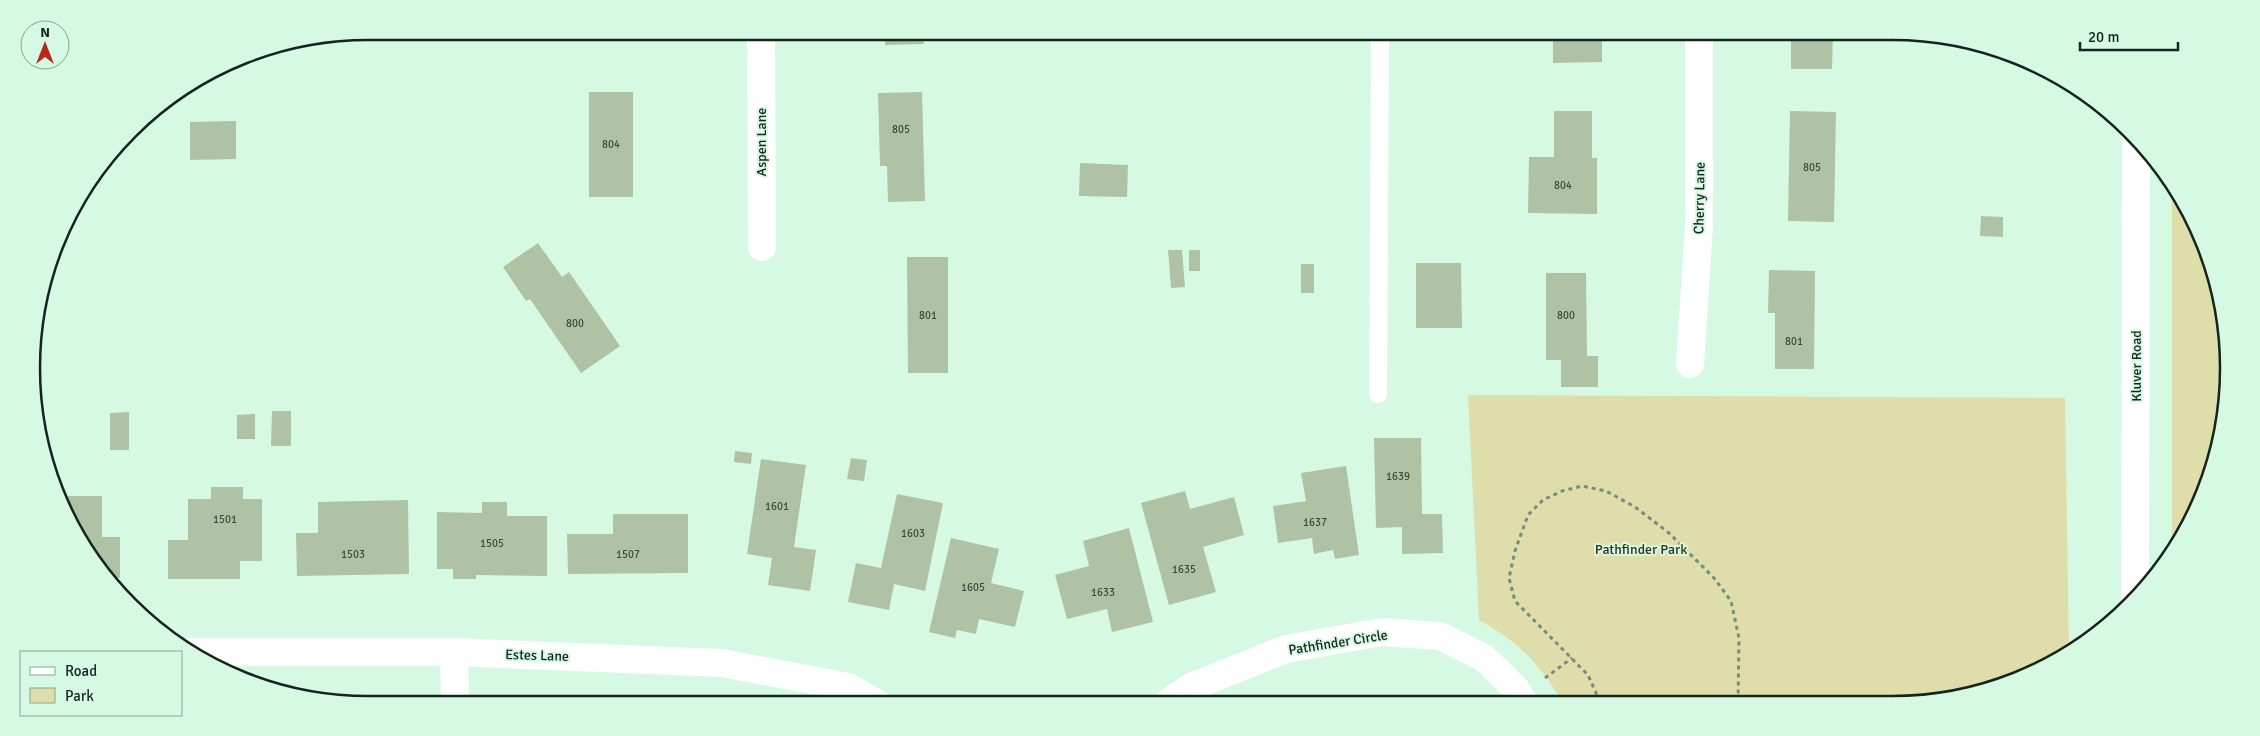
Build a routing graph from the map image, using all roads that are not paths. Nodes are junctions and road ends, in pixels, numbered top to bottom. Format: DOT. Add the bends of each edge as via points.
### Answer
graph roads {
  1 [pos="761,40"];
  2 [pos="1380,40"];
  3 [pos="1699,40"];
  4 [pos="2136,149"];
  5 [pos="762,248"];
  6 [pos="1690,364"];
  7 [pos="1378,394"];
  8 [pos="2136,587"];
  9 [pos="204,652"];
  10 [pos="454,652"];
  11 [pos="455,696"];
  12 [pos="864,696"];
  13 [pos="1178,696"];
  14 [pos="1520,696"];
  1 -- 5 [label="street, Aspen Lane"];
  2 -- 7 [label="lane"];
  3 -- 6 [label="street, Cherry Lane" via="1699,226"];
  4 -- 8 [label="street, Kluver Road"];
  9 -- 10 [label="street, Estes Lane"];
  10 -- 11 [label="street"];
  10 -- 12 [label="street, Estes Lane" via="722,663 848,687"];
  13 -- 14 [label="street, Pathfinder Circle" via="1191,687 1286,649 1382,632 1440,636 1484,658"];
}
